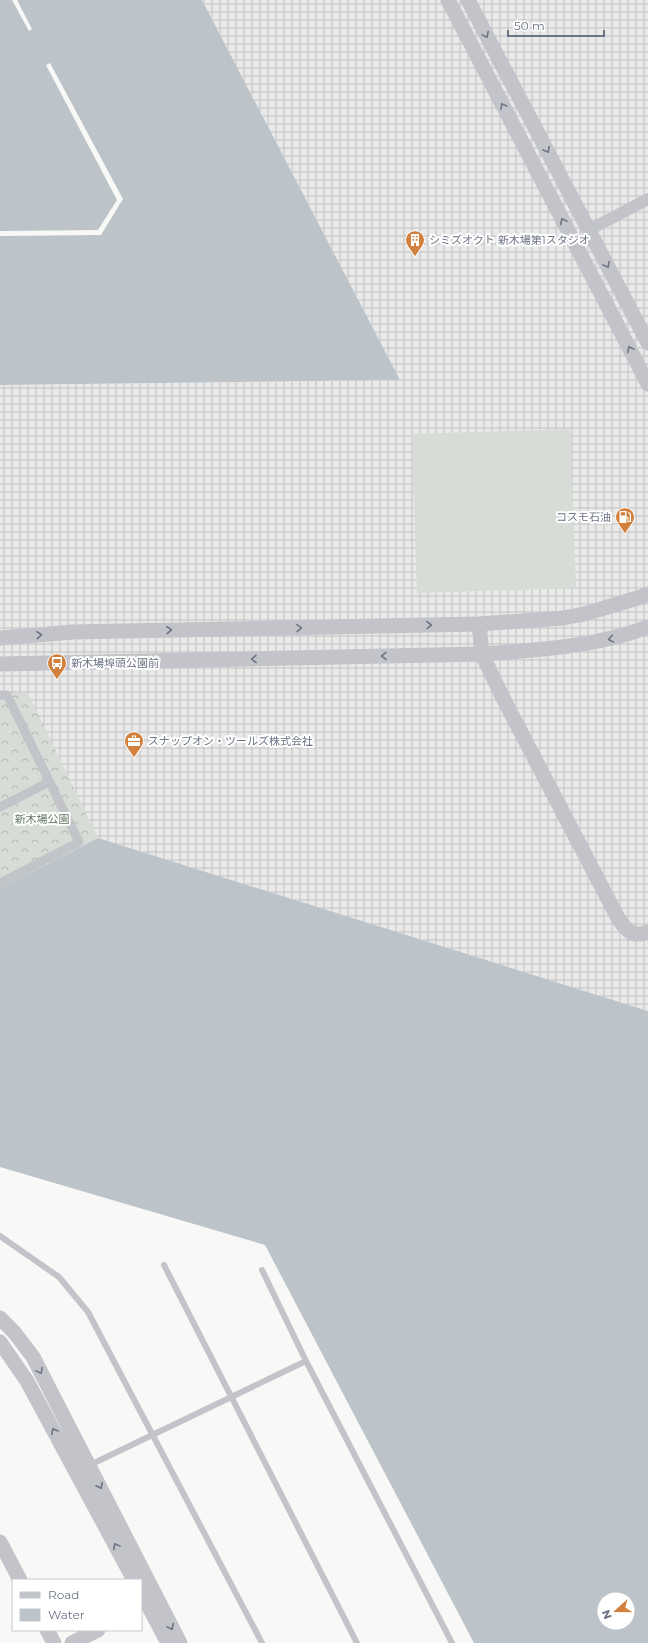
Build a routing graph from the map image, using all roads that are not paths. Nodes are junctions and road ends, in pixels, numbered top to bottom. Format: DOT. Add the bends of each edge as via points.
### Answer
graph roads {
  1 [pos="448,0"];
  2 [pos="468,0"];
  3 [pos="503,66"];
  4 [pos="487,74"];
  5 [pos="648,199"];
  6 [pos="588,230"];
  7 [pos="648,343"];
  8 [pos="648,384"];
  9 [pos="648,594"];
  10 [pos="479,624"];
  11 [pos="648,627"];
  12 [pos="0,638"];
  13 [pos="482,654"];
  14 [pos="0,664"];
  15 [pos="0,695"];
  16 [pos="49,782"];
  17 [pos="0,807"];
  18 [pos="0,883"];
  19 [pos="648,932"];
  20 [pos="0,1236"];
  21 [pos="164,1265"];
  22 [pos="262,1270"];
  23 [pos="0,1318"];
  24 [pos="26,1347"];
  25 [pos="2,1349"];
  26 [pos="306,1361"];
  27 [pos="232,1396"];
  28 [pos="153,1435"];
  29 [pos="90,1465"];
  30 [pos="0,1542"];
  31 [pos="19,1579"];
  32 [pos="133,1579"];
  33 [pos="138,1579"];
  34 [pos="142,1589"];
  35 [pos="147,1601"];
  36 [pos="48,1631"];
  37 [pos="96,1631"];
  38 [pos="54,1643"];
  39 [pos="72,1643"];
  40 [pos="168,1643"];
  41 [pos="180,1643"];
  42 [pos="262,1643"];
  43 [pos="357,1643"];
  44 [pos="452,1643"];
  1 -- 4 [label="street"];
  2 -- 3 [label="street, one-way"];
  3 -- 4 [label="street"];
  3 -- 6 [label="street, one-way"];
  8 -- 4 [label="street, one-way"];
  5 -- 6 [label="street"];
  6 -- 7 [label="street, one-way"];
  9 -- 10 [label="street" via="563,618"];
  12 -- 10 [label="street, one-way" via="73,632"];
  10 -- 13 [label="street"];
  11 -- 13 [label="street, one-way" via="621,637 573,646"];
  13 -- 14 [label="street, one-way"];
  13 -- 19 [label="street" via="618,918 628,931 638,935"];
  15 -- 16 [label="street" via="7,695"];
  16 -- 17 [label="street"];
  16 -- 18 [label="street" via="79,842"];
  20 -- 28 [label="lane" via="59,1277 88,1312"];
  21 -- 27 [label="lane"];
  22 -- 26 [label="lane"];
  23 -- 24 [label="street"];
  24 -- 25 [label="street"];
  24 -- 29 [label="street, one-way"];
  32 -- 25 [label="street, one-way" via="27,1381"];
  26 -- 27 [label="lane"];
  26 -- 44 [label="lane"];
  27 -- 28 [label="lane"];
  27 -- 43 [label="lane"];
  28 -- 29 [label="lane"];
  28 -- 42 [label="lane"];
  29 -- 33 [label="street, one-way"];
  30 -- 31 [label="street"];
  34 -- 35 [label="street, one-way"];
  35 -- 40 [label="street"];
  35 -- 41 [label="street, one-way"];
  36 -- 38 [label="street"];
  37 -- 39 [label="street"];
}
